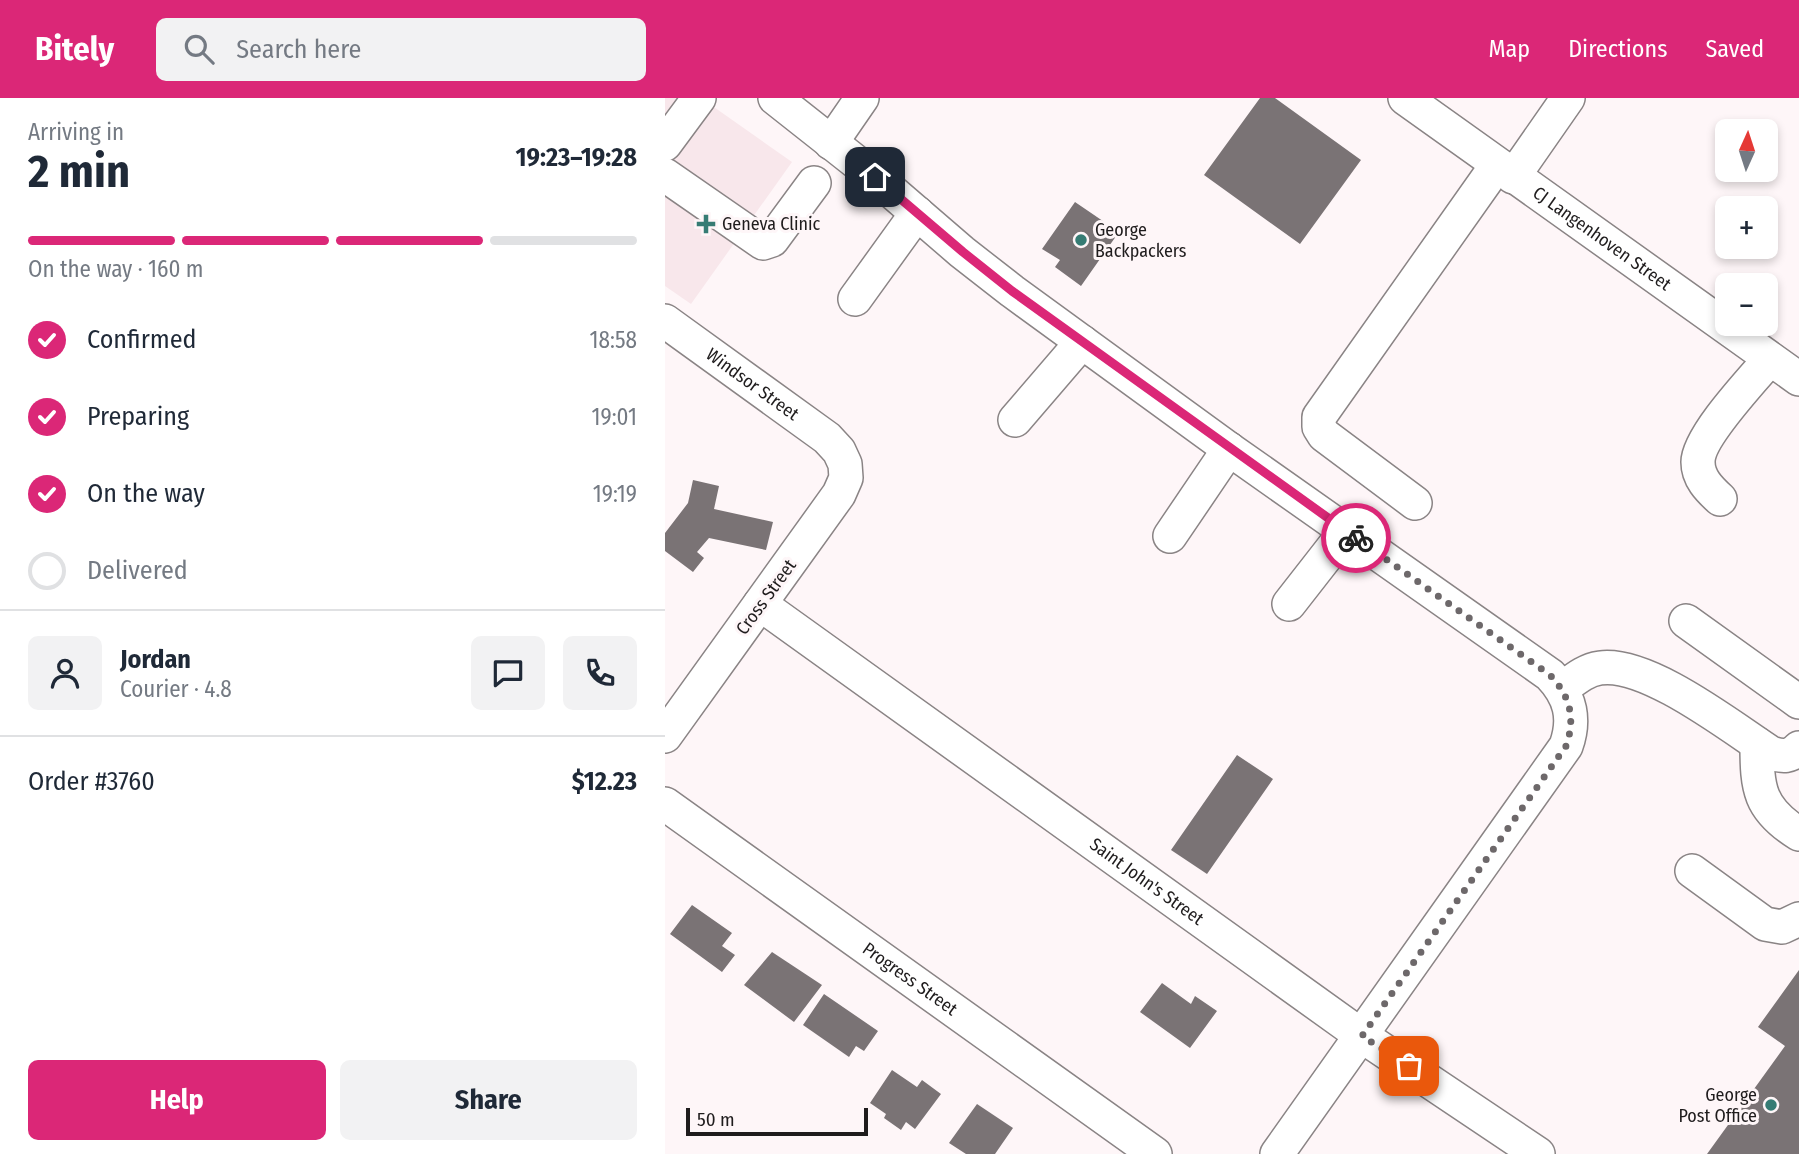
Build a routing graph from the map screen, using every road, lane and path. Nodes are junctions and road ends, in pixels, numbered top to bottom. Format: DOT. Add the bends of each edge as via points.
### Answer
graph roads {
  1 [pos="699,98"];
  2 [pos="775,98"];
  3 [pos="862,98"];
  4 [pos="1405,98"];
  5 [pos="1568,98"];
  6 [pos="831,143"];
  7 [pos="665,144"];
  8 [pos="1505,171"];
  9 [pos="665,175"];
  10 [pos="814,183"];
  11 [pos="917,213"];
  12 [pos="855,299"];
  13 [pos="665,321"];
  14 [pos="1082,342"];
  15 [pos="1770,359"];
  16 [pos="1799,379"];
  17 [pos="1015,421"];
  18 [pos="1229,449"];
  19 [pos="839,451"];
  20 [pos="1720,499"];
  21 [pos="1415,503"];
  22 [pos="1346,531"];
  23 [pos="1170,536"];
  24 [pos="760,604"];
  25 [pos="1289,604"];
  26 [pos="1686,621"];
  27 [pos="1563,688"];
  28 [pos="1799,702"];
  29 [pos="665,736"];
  30 [pos="1757,744"];
  31 [pos="1799,748"];
  32 [pos="665,804"];
  33 [pos="1799,834"];
  34 [pos="1692,871"];
  35 [pos="1799,919"];
  36 [pos="1362,1036"];
  37 [pos="1155,1154"];
  38 [pos="1276,1154"];
  39 [pos="1538,1154"];
  1 -- 7 [label="street"];
  2 -- 6 [label="street"];
  3 -- 6 [label="street"];
  4 -- 8 [label="street, CJ Langenhoven Street"];
  5 -- 8 [label="street"];
  6 -- 11 [label="street"];
  8 -- 15 [label="street, CJ Langenhoven Street"];
  8 -- 21 [label="street" via="1319,417 1324,435"];
  9 -- 10 [label="street" via="763,243 772,240"];
  11 -- 12 [label="street"];
  11 -- 14 [label="street" via="1002,284"];
  13 -- 19 [label="street, Windsor Street"];
  14 -- 17 [label="street"];
  14 -- 18 [label="street"];
  15 -- 16 [label="street, CJ Langenhoven Street"];
  15 -- 20 [label="street" via="1705,439 1698,460 1700,473 1707,488"];
  18 -- 22 [label="street"];
  18 -- 23 [label="street"];
  19 -- 24 [label="street, Cross Street" via="846,478 839,494"];
  22 -- 25 [label="street"];
  22 -- 27 [label="street"];
  24 -- 29 [label="street, Cross Street"];
  24 -- 36 [label="street, Saint John's Street"];
  26 -- 28 [label="street"];
  27 -- 30 [label="street" via="1596,669 1624,670 1678,693"];
  27 -- 36 [label="street" via="1570,704 1566,746"];
  30 -- 31 [label="street" via="1782,757"];
  30 -- 33 [label="street" via="1764,802 1774,817"];
  32 -- 37 [label="street, Progress Street"];
  34 -- 35 [label="street" via="1765,924 1782,927"];
  36 -- 38 [label="street"];
  36 -- 39 [label="street, Saint John's Street"];
}
